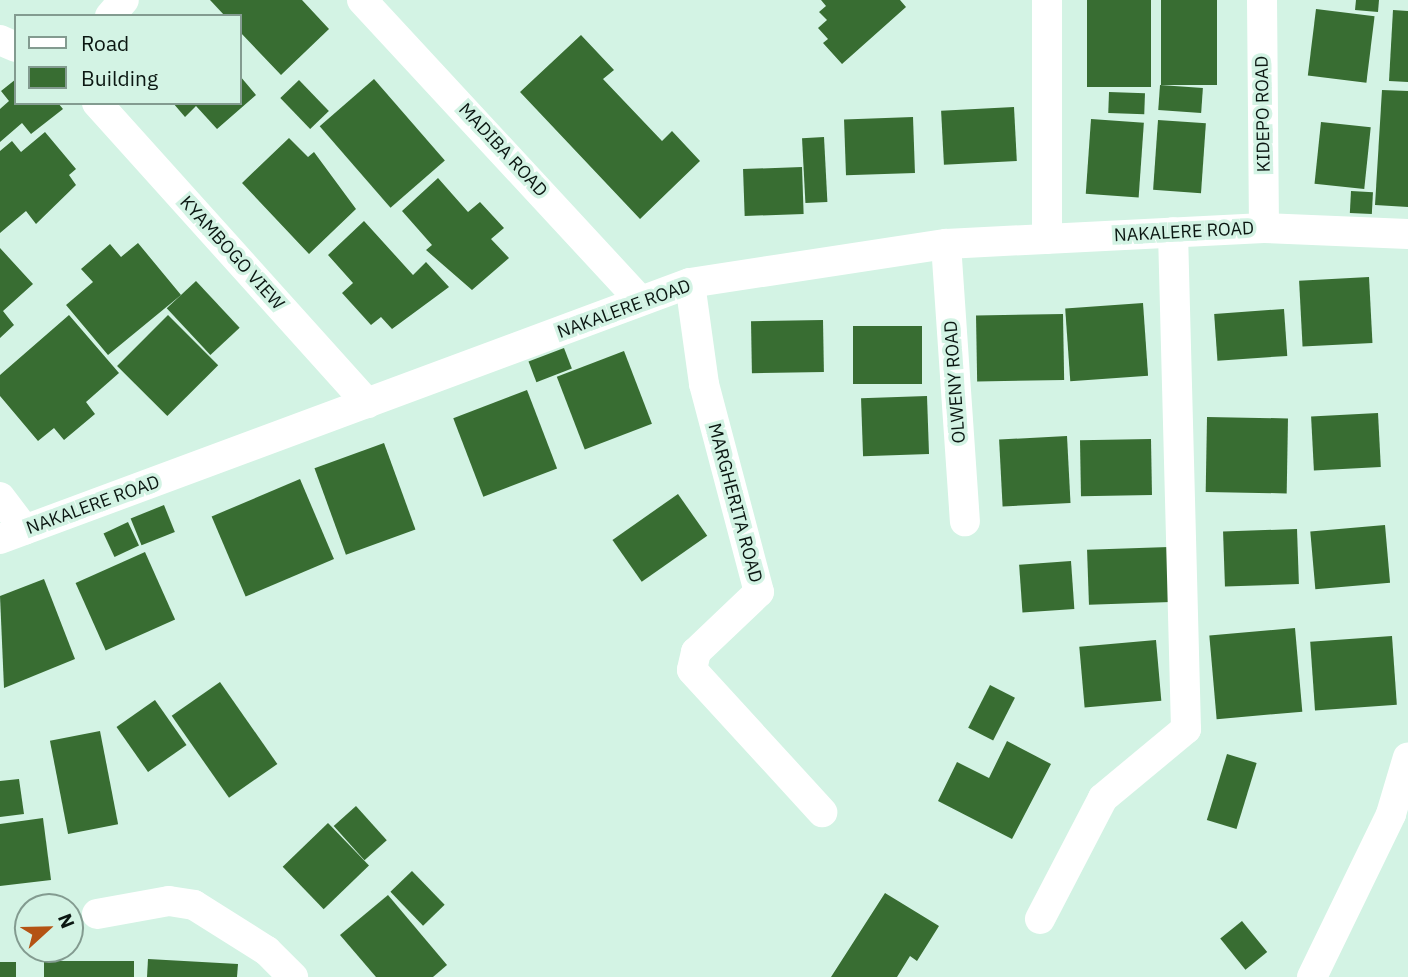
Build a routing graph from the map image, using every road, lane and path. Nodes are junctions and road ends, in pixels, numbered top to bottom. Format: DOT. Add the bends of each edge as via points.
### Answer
graph roads {
  1 [pos="124,0"];
  2 [pos="362,0"];
  3 [pos="1047,0"];
  4 [pos="1262,0"];
  5 [pos="112,14"];
  6 [pos="99,105"];
  7 [pos="1264,228"];
  8 [pos="1173,232"];
  9 [pos="1408,234"];
  10 [pos="1047,239"];
  11 [pos="946,244"];
  12 [pos="690,283"];
  13 [pos="642,301"];
  14 [pos="367,403"];
  15 [pos="0,497"];
  16 [pos="965,521"];
  17 [pos="13,534"];
  18 [pos="1408,757"];
  19 [pos="822,812"];
  20 [pos="97,914"];
  21 [pos="1040,919"];
  22 [pos="293,977"];
  23 [pos="1311,977"];
  1 -- 5 [label="street"];
  2 -- 13 [label="street, MADIBA ROAD"];
  3 -- 10 [label="street"];
  4 -- 7 [label="street, KIDEPO ROAD"];
  6 -- 14 [label="street, KYAMBOGO VIEW"];
  7 -- 8 [label="street, NAKALERE ROAD"];
  7 -- 9 [label="street, NAKALERE ROAD"];
  8 -- 10 [label="street, NAKALERE ROAD"];
  8 -- 21 [label="street" via="1186,729 1103,797"];
  10 -- 11 [label="street, NAKALERE ROAD"];
  11 -- 12 [label="street, NAKALERE ROAD"];
  11 -- 16 [label="street, OLWENY ROAD"];
  12 -- 13 [label="street, NAKALERE ROAD"];
  12 -- 19 [label="street, MARGHERITA ROAD" via="722,460 759,581 754,601 696,652 692,670"];
  13 -- 14 [label="street, NAKALERE ROAD"];
  14 -- 17 [label="street, NAKALERE ROAD"];
  15 -- 17 [label="street"];
  18 -- 23 [label="street" via="1391,814"];
  20 -- 22 [label="street" via="169,901 194,905 267,951"];
}
